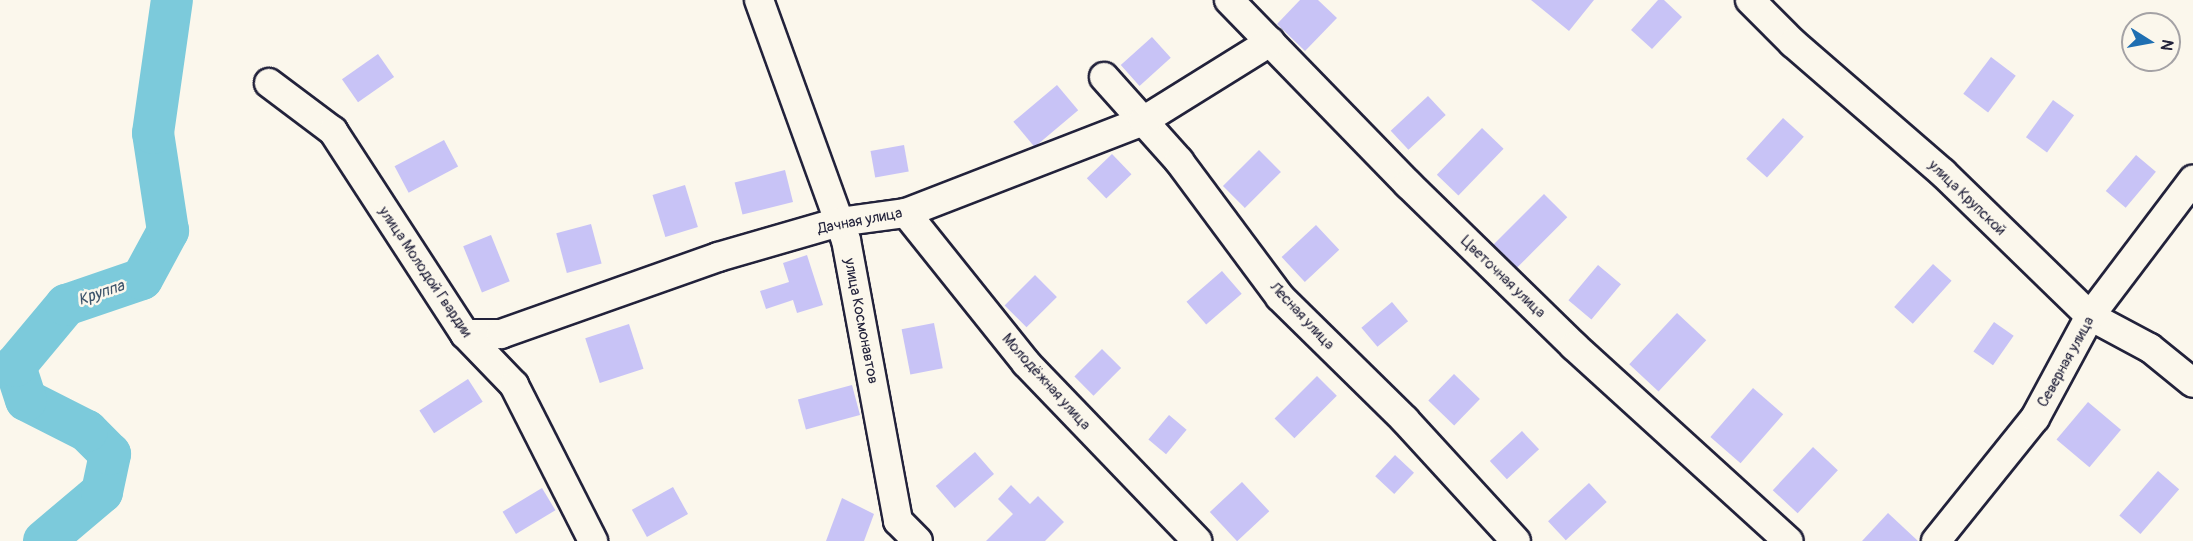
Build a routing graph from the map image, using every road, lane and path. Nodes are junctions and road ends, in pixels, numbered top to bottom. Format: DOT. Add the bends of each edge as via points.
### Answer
graph roads {
  1 [pos="759,0"];
  2 [pos="1229,0"];
  3 [pos="1750,0"];
  4 [pos="1270,42"];
  5 [pos="1104,77"];
  6 [pos="269,83"];
  7 [pos="1143,121"];
  8 [pos="2193,180"];
  9 [pos="906,213"];
  10 [pos="839,222"];
  11 [pos="2090,316"];
  12 [pos="465,334"];
  13 [pos="2193,382"];
  14 [pos="593,541"];
  15 [pos="918,541"];
  16 [pos="1197,541"];
  17 [pos="1516,541"];
  18 [pos="1788,541"];
  19 [pos="1936,541"];
  1 -- 10 [label="street, улица Космонавтов"];
  2 -- 4 [label="street, Цветочная улица"];
  3 -- 11 [label="street, улица Крупской" via="1793,43 1943,173"];
  4 -- 7 [label="street, Дачная улица"];
  4 -- 18 [label="street, Цветочная улица" via="1574,346"];
  5 -- 7 [label="street, Лесная улица"];
  6 -- 12 [label="street, улица Молодой Гвардии" via="333,131"];
  7 -- 9 [label="street, Дачная улица"];
  7 -- 17 [label="street, Лесная улица" via="1179,161 1280,297 1404,420"];
  8 -- 11 [label="street, Северная улица"];
  9 -- 10 [label="street, Дачная улица"];
  9 -- 16 [label="street, Молодёжная улица" via="1026,363"];
  10 -- 12 [label="street, Дачная улица" via="718,257 501,333"];
  10 -- 15 [label="street, улица Космонавтов" via="846,240 898,521"];
  11 -- 13 [label="street, улица Крупской" via="2150,348"];
  11 -- 19 [label="street, Северная улица" via="2035,418"];
  12 -- 14 [label="street, улица Молодой Гвардии" via="514,386"];
}
